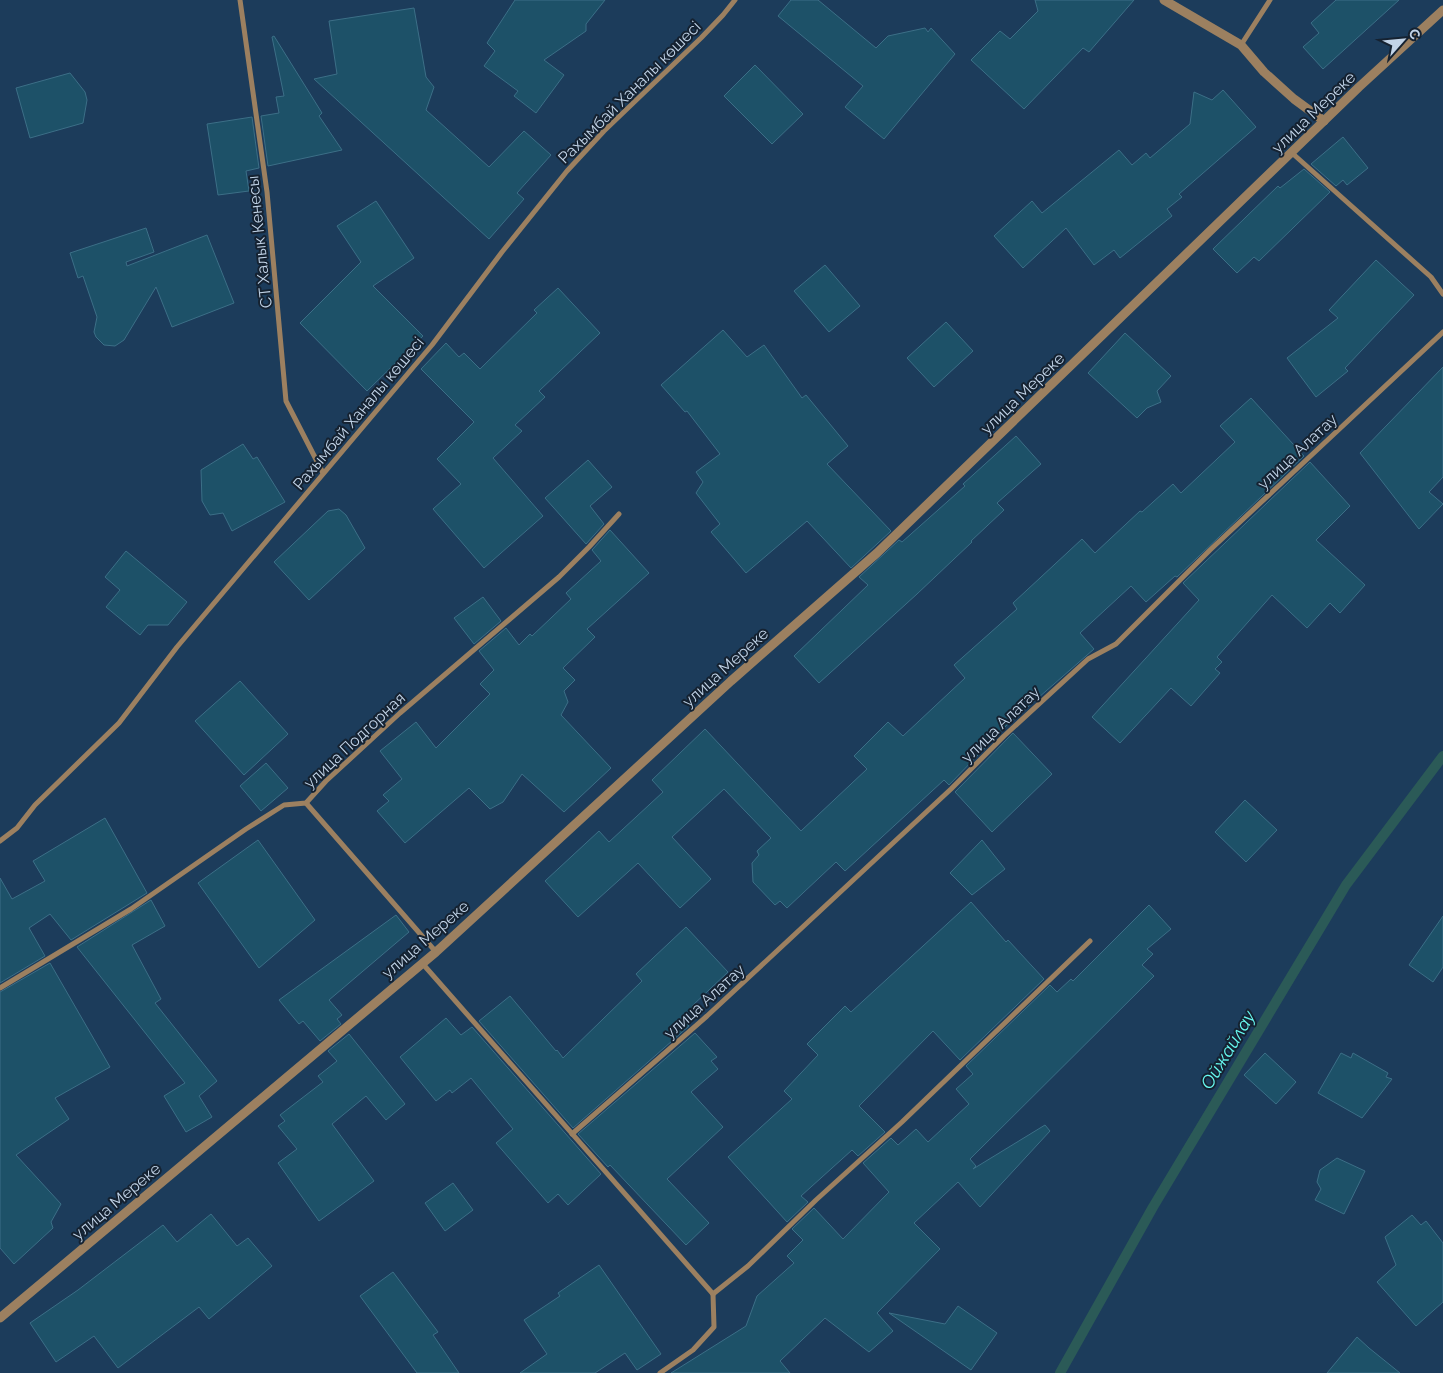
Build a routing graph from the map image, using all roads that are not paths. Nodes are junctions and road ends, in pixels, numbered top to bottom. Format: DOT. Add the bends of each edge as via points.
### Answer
graph roads {
  1 [pos="240,0"];
  2 [pos="735,0"];
  3 [pos="1164,0"];
  4 [pos="1270,0"];
  5 [pos="1443,10"];
  6 [pos="1241,45"];
  7 [pos="1324,121"];
  8 [pos="1292,153"];
  9 [pos="1443,294"];
  10 [pos="1443,332"];
  11 [pos="323,473"];
  12 [pos="619,514"];
  13 [pos="306,803"];
  14 [pos="0,841"];
  15 [pos="1090,942"];
  16 [pos="436,952"];
  17 [pos="422,963"];
  18 [pos="0,988"];
  19 [pos="572,1134"];
  20 [pos="713,1294"];
  21 [pos="0,1318"];
  22 [pos="660,1373"];
  1 -- 11 [label="street, СТ Халык Кенесы" via="267,192 286,401"];
  2 -- 11 [label="street, Рахымбай Ханалы көшесі" via="567,171 432,345"];
  3 -- 6 [label="street"];
  4 -- 6 [label="street"];
  5 -- 7 [label="street, улица Мереке"];
  6 -- 7 [label="street" via="1294,99"];
  7 -- 8 [label="street, улица Мереке"];
  8 -- 9 [label="street" via="1431,276"];
  8 -- 16 [label="street, улица Мереке" via="878,553 731,681"];
  10 -- 19 [label="street, улица Алатау" via="1210,550 1116,644 1088,659 707,1016"];
  11 -- 14 [label="street, Рахымбай Ханалы көшесі" via="177,647 119,723 35,805 17,828"];
  12 -- 13 [label="street, улица Подгорная" via="559,577 400,713 326,780"];
  13 -- 16 [label="street"];
  13 -- 18 [label="street, улица Подгорная" via="284,805 131,909"];
  15 -- 20 [label="street" via="748,1266"];
  16 -- 17 [label="street, улица Мереке"];
  17 -- 19 [label="street"];
  17 -- 21 [label="street, улица Мереке"];
  19 -- 20 [label="street"];
  20 -- 22 [label="street" via="714,1327 693,1350"];
}
